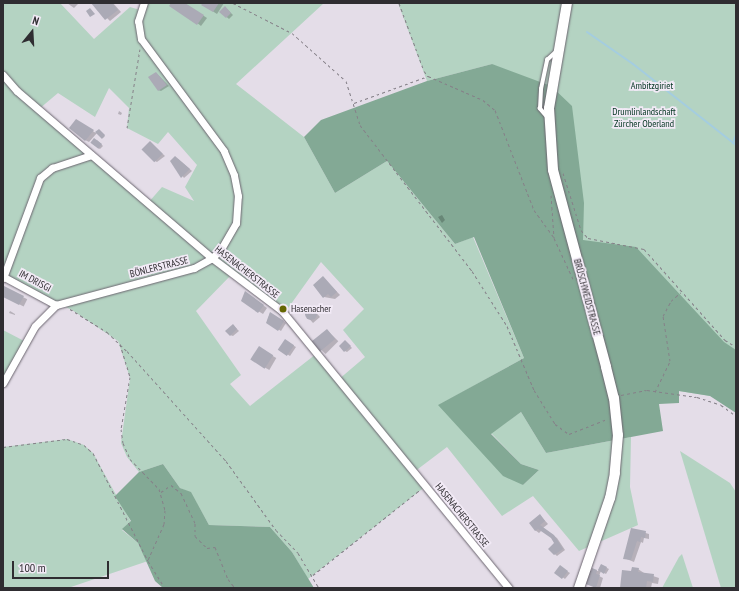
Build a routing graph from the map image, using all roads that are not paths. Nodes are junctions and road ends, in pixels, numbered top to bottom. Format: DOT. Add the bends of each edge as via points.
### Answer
graph roads {
  1 [pos="141,4"];
  2 [pos="565,4"];
  3 [pos="3,75"];
  4 [pos="91,155"];
  5 [pos="212,258"];
  6 [pos="4,278"];
  7 [pos="56,304"];
  8 [pos="3,383"];
  9 [pos="509,588"];
  10 [pos="579,588"];
  1 -- 5 [label="street, BÖNLERSTRASSE" via="138,21 141,39 208,127 224,151 234,175 238,196 236,223 223,246"];
  2 -- 10 [label="street, BRÜSCHWEIDSTRASSE" via="549,119 552,170 614,398 618,434 616,474 605,515"];
  3 -- 4 [label="street, HASENACHERSTRASSE" via="17,91"];
  4 -- 5 [label="street, HASENACHERSTRASSE"];
  4 -- 6 [label="street" via="52,168 40,178"];
  5 -- 7 [label="street, BÖNLERSTRASSE" via="184,272"];
  5 -- 9 [label="street, HASENACHERSTRASSE" via="282,311"];
  6 -- 7 [label="street, IM DRISGI"];
  7 -- 8 [label="street" via="35,326"];
}
